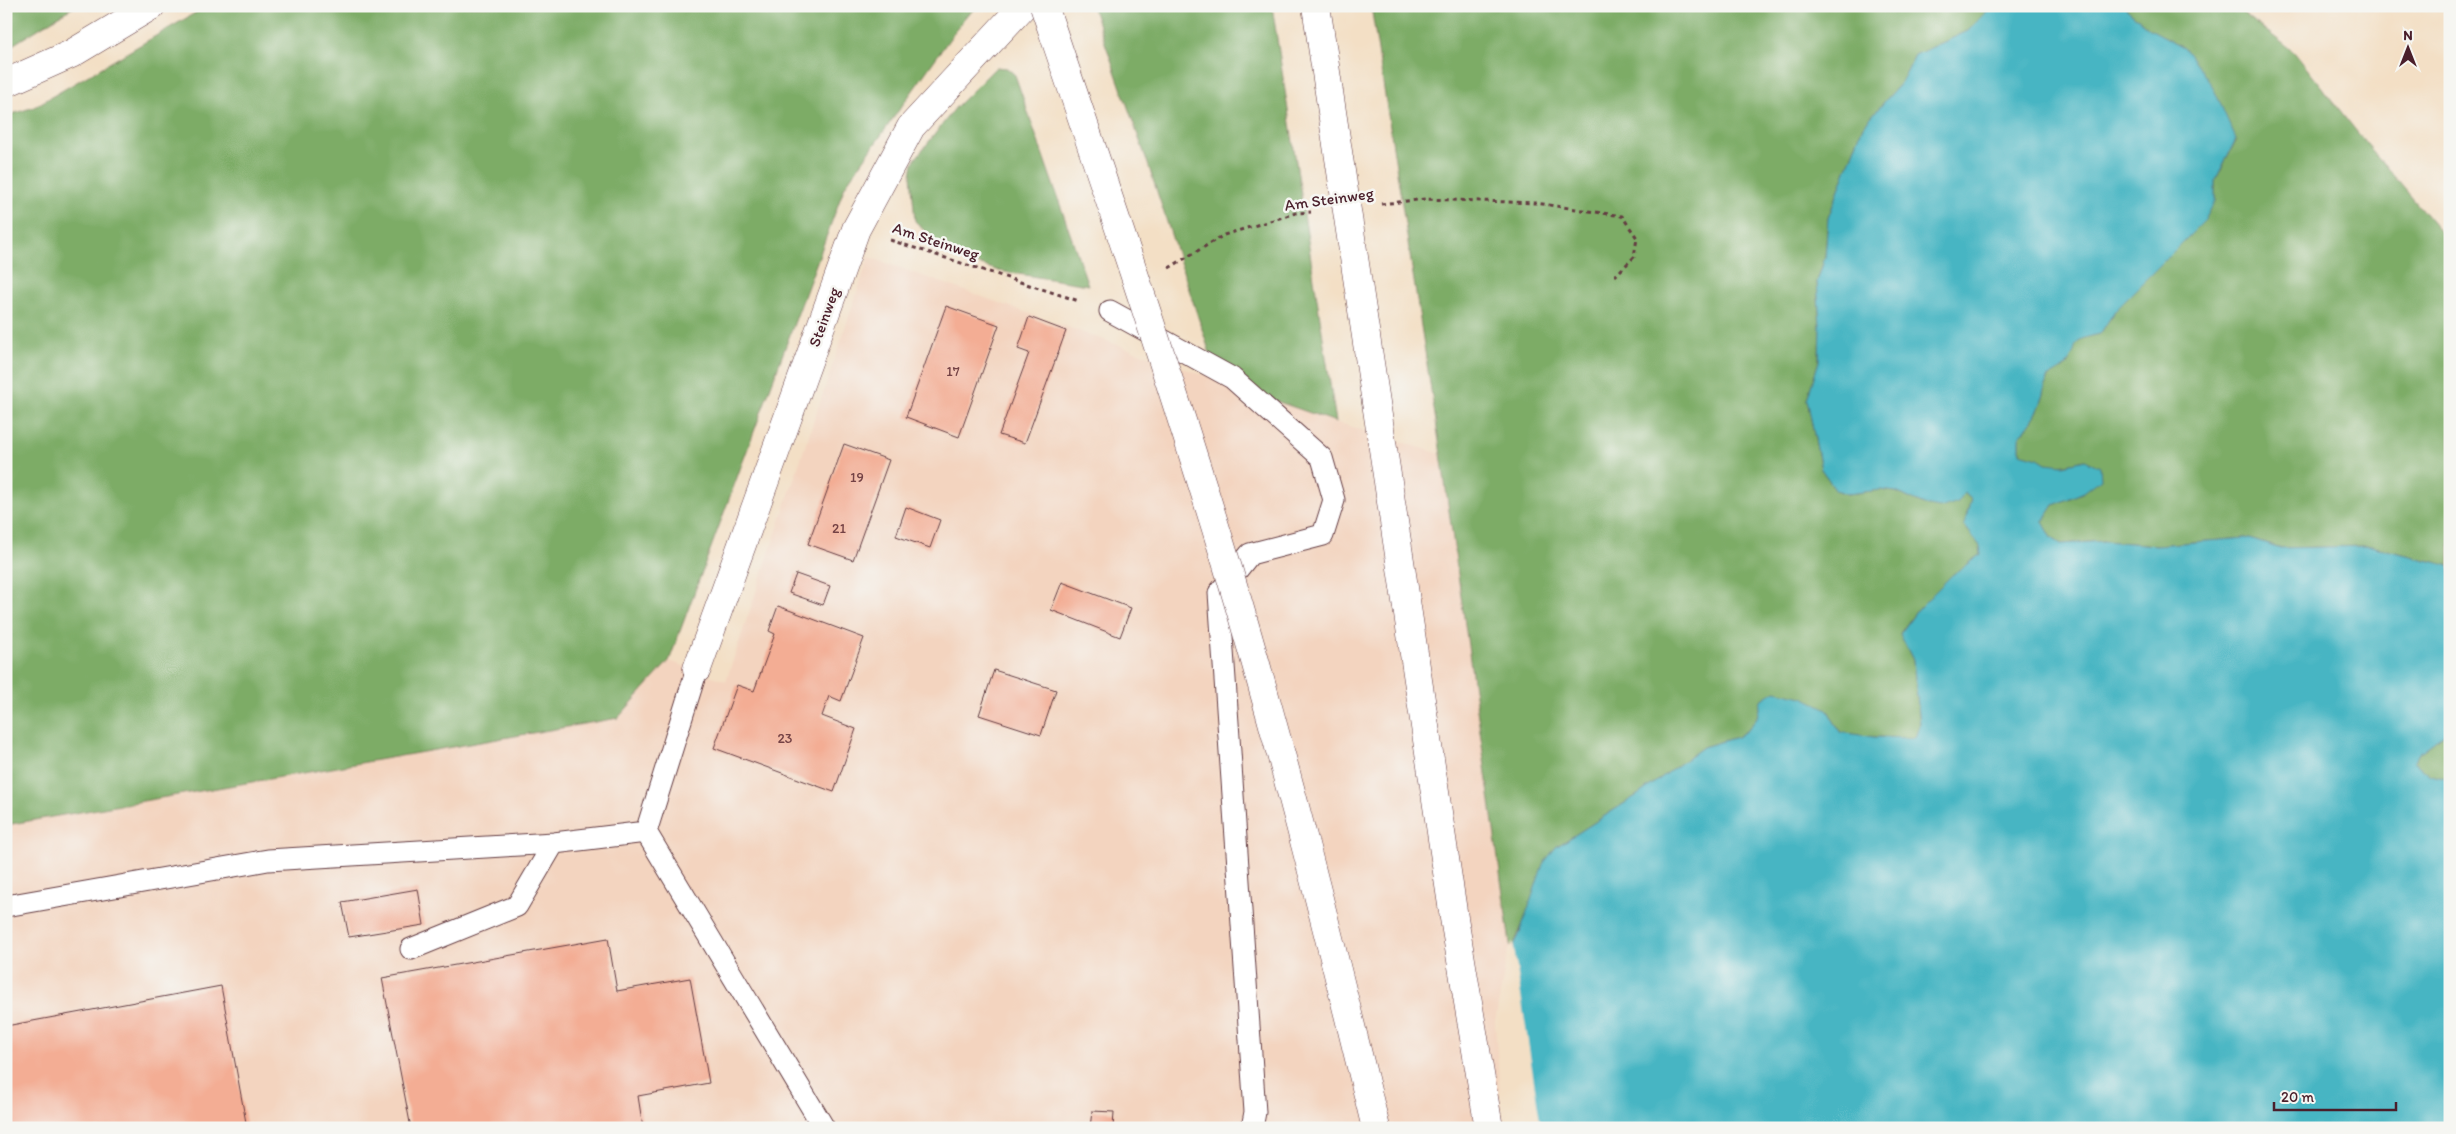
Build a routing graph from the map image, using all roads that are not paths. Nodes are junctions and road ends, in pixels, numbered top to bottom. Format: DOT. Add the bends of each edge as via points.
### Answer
graph roads {
  1 [pos="151,6"];
  2 [pos="1023,6"];
  3 [pos="1044,6"];
  4 [pos="1316,6"];
  5 [pos="6,83"];
  6 [pos="1110,311"];
  7 [pos="697,669"];
  8 [pos="646,832"];
  9 [pos="554,843"];
  10 [pos="6,906"];
  11 [pos="411,949"];
  12 [pos="816,1124"];
  13 [pos="1252,1128"];
  14 [pos="1376,1128"];
  15 [pos="1488,1128"];
  1 -- 5 [label="main road" via="71,54"];
  2 -- 7 [label="main road, Steinweg" via="911,127 856,229"];
  3 -- 14 [label="main road, bridge" via="1139,282 1228,567 1308,854"];
  4 -- 15 [label="main road, bridge"];
  6 -- 13 [label="lane" via="1232,378 1322,458 1334,500 1323,535 1250,554 1219,593 1255,1112"];
  7 -- 8 [label="lane"];
  8 -- 9 [label="lane"];
  8 -- 12 [label="lane"];
  9 -- 10 [label="lane" via="268,860"];
  9 -- 11 [label="lane" via="516,906"];
}
